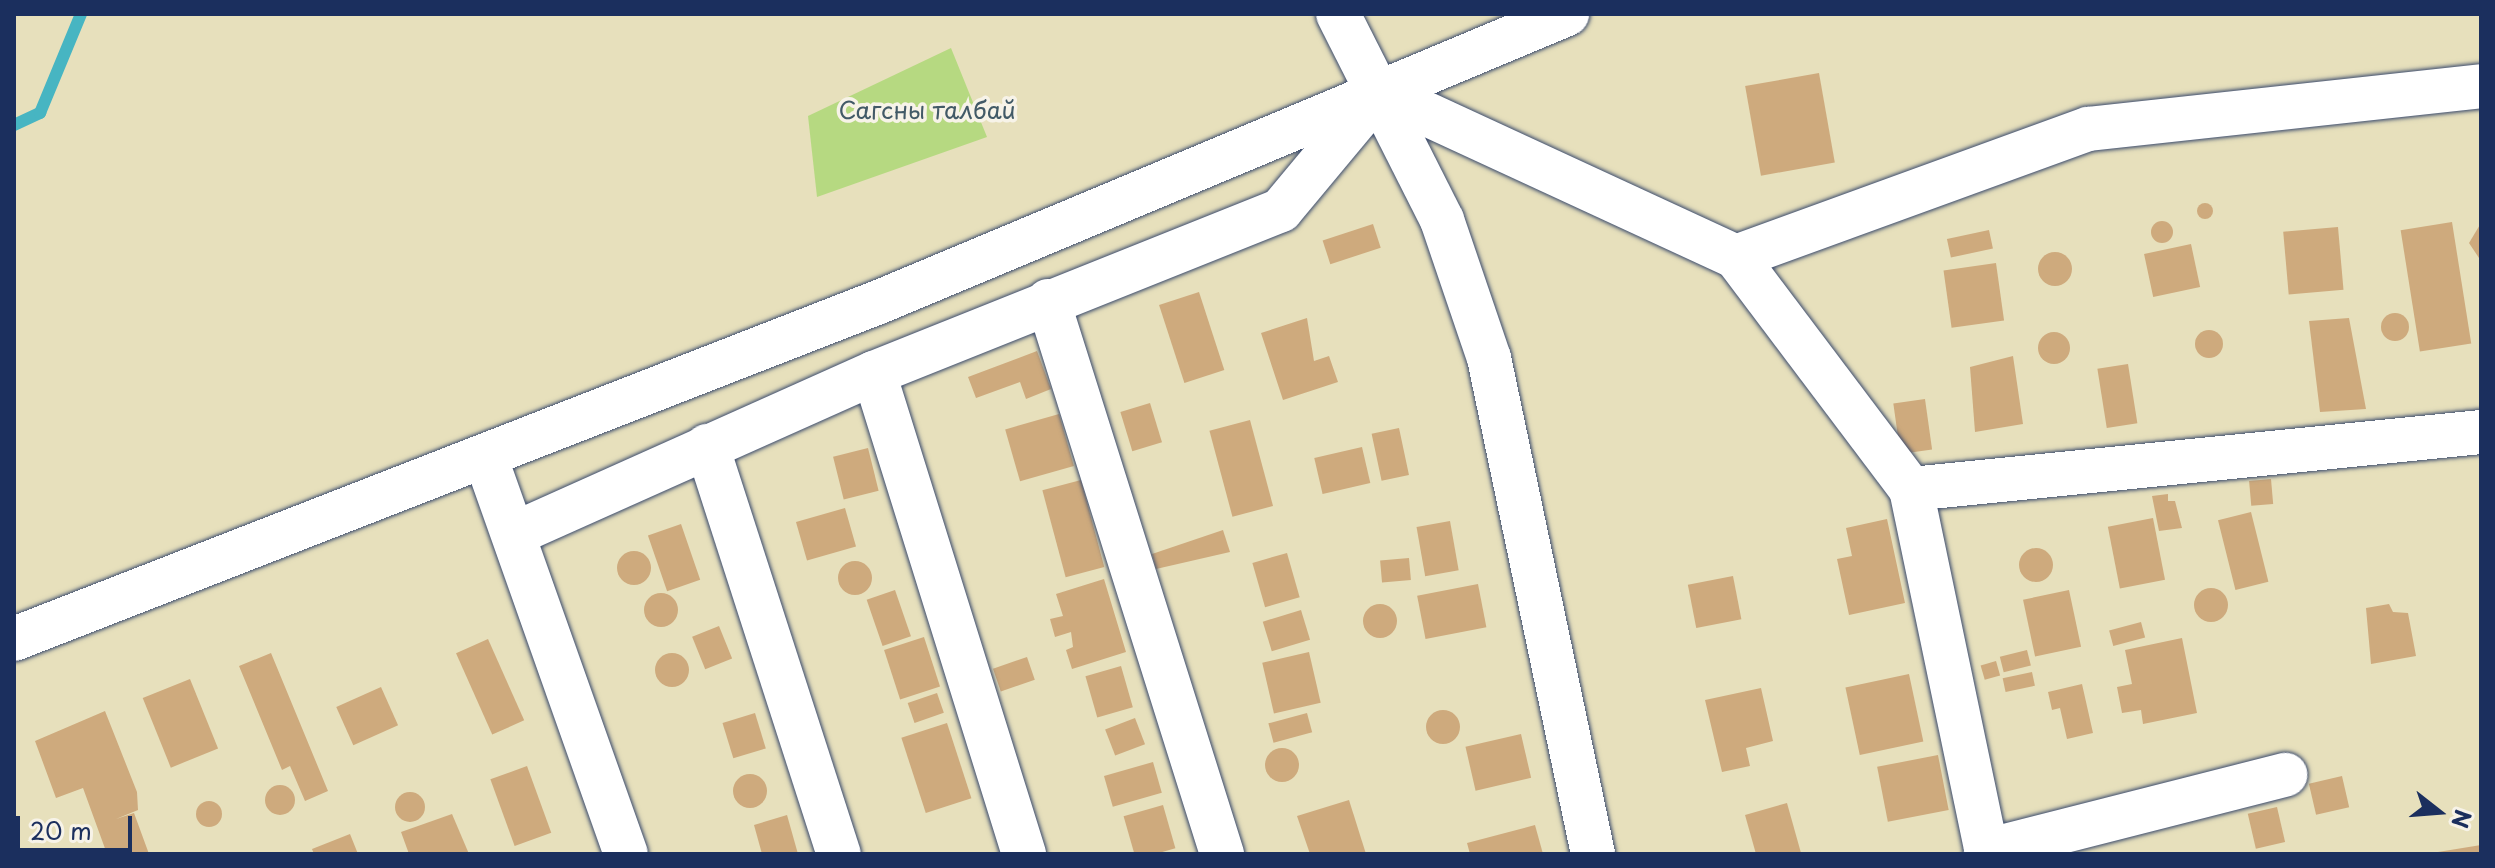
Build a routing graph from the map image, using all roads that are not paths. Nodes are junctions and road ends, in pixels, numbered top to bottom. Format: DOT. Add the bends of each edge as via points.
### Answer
graph roads {
  1 [pos="1338,14"];
  2 [pos="1567,14"];
  3 [pos="2481,86"];
  4 [pos="1379,92"];
  5 [pos="1736,257"];
  6 [pos="1048,301"];
  7 [pos="874,373"];
  8 [pos="2481,432"];
  9 [pos="707,446"];
  10 [pos="485,456"];
  11 [pos="1911,489"];
  12 [pos="514,534"];
  13 [pos="14,639"];
  14 [pos="2285,775"];
  15 [pos="622,853"];
  16 [pos="1986,853"];
  17 [pos="839,854"];
  18 [pos="1024,854"];
  19 [pos="1222,854"];
  20 [pos="1593,854"];
  1 -- 4 [label="street"];
  2 -- 4 [label="street"];
  3 -- 5 [label="street" via="2088,129"];
  4 -- 5 [label="street"];
  4 -- 6 [label="street" via="1281,210"];
  4 -- 10 [label="street" via="879,302"];
  4 -- 20 [label="street" via="1442,220 1489,358"];
  5 -- 11 [label="street"];
  6 -- 7 [label="street"];
  6 -- 19 [label="street"];
  7 -- 9 [label="street"];
  7 -- 18 [label="street"];
  8 -- 11 [label="street"];
  9 -- 12 [label="street"];
  9 -- 17 [label="street"];
  10 -- 12 [label="street"];
  10 -- 13 [label="street"];
  11 -- 16 [label="street"];
  12 -- 15 [label="street"];
  14 -- 16 [label="street"];
}
